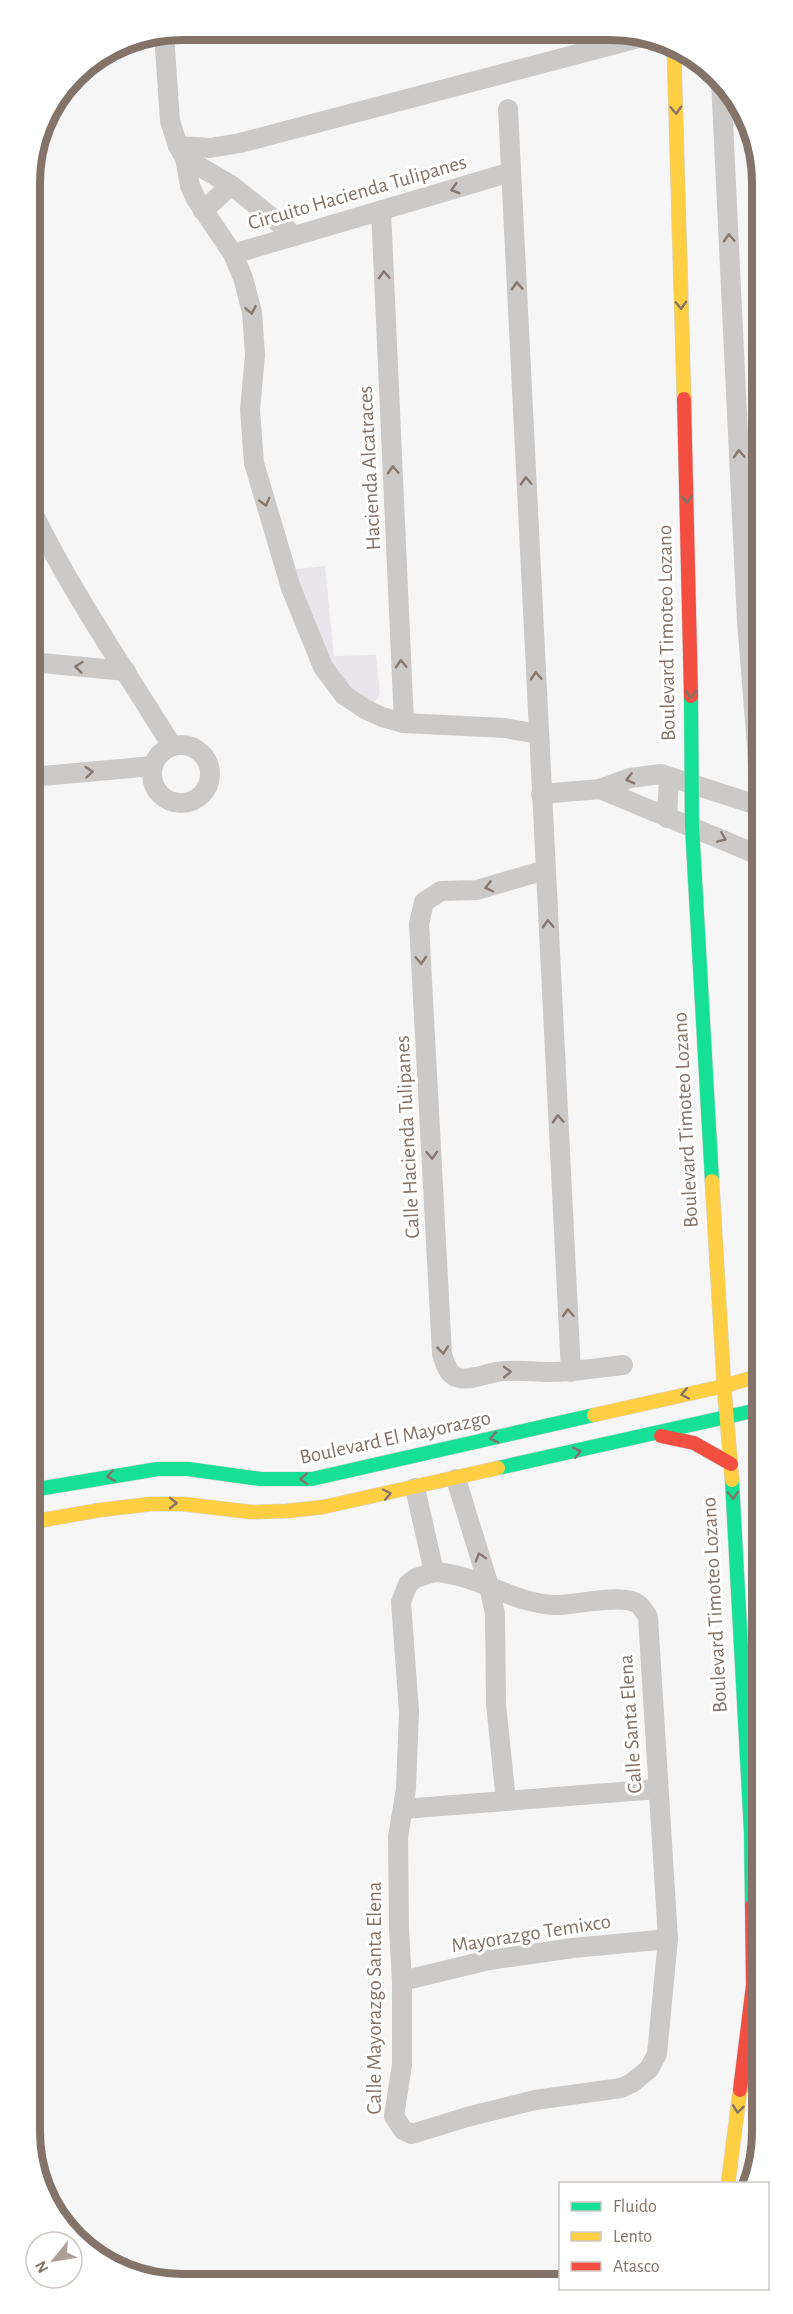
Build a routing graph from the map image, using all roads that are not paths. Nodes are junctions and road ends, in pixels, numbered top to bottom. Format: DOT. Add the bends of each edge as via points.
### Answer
graph roads {
  1 [pos="165,42"];
  2 [pos="625,42"];
  3 [pos="674,56"];
  4 [pos="722,95"];
  5 [pos="508,109"];
  6 [pos="182,152"];
  7 [pos="511,172"];
  8 [pos="231,185"];
  9 [pos="204,210"];
  10 [pos="381,210"];
  11 [pos="295,236"];
  12 [pos="233,254"];
  13 [pos="41,546"];
  14 [pos="752,593"];
  15 [pos="41,663"];
  16 [pos="126,671"];
  17 [pos="404,723"];
  18 [pos="538,734"];
  19 [pos="172,746"];
  20 [pos="153,766"];
  21 [pos="41,776"];
  22 [pos="669,777"];
  23 [pos="692,786"];
  24 [pos="600,789"];
  25 [pos="542,794"];
  26 [pos="752,804"];
  27 [pos="667,818"];
  28 [pos="692,826"];
  29 [pos="752,852"];
  30 [pos="545,870"];
  31 [pos="623,1365"];
  32 [pos="571,1372"];
  33 [pos="752,1378"];
  34 [pos="724,1386"];
  35 [pos="752,1411"];
  36 [pos="727,1416"];
  37 [pos="654,1435"];
  38 [pos="419,1455"];
  39 [pos="731,1464"];
  40 [pos="448,1469"];
  41 [pos="415,1488"];
  42 [pos="40,1489"];
  43 [pos="40,1521"];
  44 [pos="434,1572"];
  45 [pos="489,1586"];
  46 [pos="658,1789"];
  47 [pos="506,1801"];
  48 [pos="403,1809"];
  49 [pos="752,1908"];
  50 [pos="668,1939"];
  51 [pos="402,1981"];
  52 [pos="752,1993"];
  53 [pos="640,2078"];
  54 [pos="728,2182"];
  1 -- 6 [label="street" via="170,121"];
  2 -- 6 [label="street" via="240,143"];
  3 -- 23 [label="street, Boulevard Timoteo Lozano, one-way"];
  14 -- 4 [label="street, one-way"];
  5 -- 7 [label="street"];
  6 -- 8 [label="street"];
  6 -- 9 [label="street" via="190,186"];
  7 -- 10 [label="street, Circuito Hacienda Tulipanes, one-way"];
  18 -- 7 [label="street, one-way"];
  8 -- 9 [label="street"];
  8 -- 11 [label="street"];
  9 -- 12 [label="street"];
  10 -- 11 [label="street, Circuito Hacienda Tulipanes"];
  17 -- 10 [label="street, Hacienda Alcatraces, one-way"];
  11 -- 12 [label="street, Circuito Hacienda Tulipanes"];
  12 -- 17 [label="street, Circuito Hacienda Tulipanes, one-way" via="252,312 255,355 250,410 254,463 291,588 333,683 364,709"];
  13 -- 16 [label="street"];
  16 -- 15 [label="street, one-way"];
  16 -- 19 [label="street"];
  17 -- 18 [label="street, Circuito Hacienda Tulipanes" via="505,728"];
  18 -- 25 [label="street"];
  19 -- 20 [label="street" via="160,754"];
  19 -- 20 [label="street" via="190,746 204,757 209,782 199,797 182,803 165,798 154,784"];
  21 -- 20 [label="street, one-way"];
  22 -- 23 [label="street"];
  22 -- 24 [label="street, one-way" via="645,775"];
  22 -- 27 [label="street"];
  23 -- 26 [label="street"];
  23 -- 28 [label="street, Boulevard Timoteo Lozano"];
  24 -- 25 [label="street"];
  24 -- 27 [label="street"];
  25 -- 30 [label="street"];
  27 -- 28 [label="street"];
  28 -- 29 [label="street, one-way"];
  28 -- 34 [label="street, Boulevard Timoteo Lozano"];
  32 -- 30 [label="street, one-way"];
  30 -- 32 [label="street, Calle Hacienda Tulipanes, one-way" via="477,890 441,891 424,902 419,924 442,1354 446,1366 451,1374 468,1379 504,1371"];
  31 -- 32 [label="street, Calle Hacienda Tulipanes"];
  33 -- 34 [label="street, Boulevard El Mayorazgo"];
  34 -- 36 [label="street, Boulevard Timoteo Lozano"];
  34 -- 38 [label="street, Boulevard El Mayorazgo, one-way"];
  35 -- 36 [label="street"];
  36 -- 37 [label="street"];
  36 -- 39 [label="street, Boulevard Timoteo Lozano"];
  37 -- 39 [label="street" via="694,1443"];
  40 -- 37 [label="street, one-way"];
  38 -- 40 [label="street"];
  38 -- 42 [label="street, Boulevard El Mayorazgo, one-way" via="312,1479 261,1479 188,1468 158,1469"];
  39 -- 49 [label="street, Boulevard Timoteo Lozano, one-way"];
  40 -- 41 [label="street"];
  45 -- 40 [label="street, one-way"];
  43 -- 41 [label="street, one-way" via="167,1503 256,1513 294,1511"];
  41 -- 44 [label="street"];
  44 -- 45 [label="street, Calle Santa Elena"];
  44 -- 48 [label="street, Calle Mayorazgo Santa Elena" via="408,1584 402,1602 409,1712"];
  45 -- 46 [label="street, Calle Santa Elena" via="531,1602 556,1605 617,1599 640,1604 648,1617"];
  45 -- 47 [label="street" via="495,1614 496,1704"];
  46 -- 47 [label="street"];
  46 -- 50 [label="street, Calle Santa Elena"];
  47 -- 48 [label="street"];
  48 -- 51 [label="street, Calle Mayorazgo Santa Elena" via="398,1837"];
  50 -- 51 [label="street, Mayorazgo Temixco" via="489,1960"];
  50 -- 53 [label="street, Calle Santa Elena" via="657,2054"];
  51 -- 53 [label="street, Calle Mayorazgo Santa Elena" via="402,2065 394,2116 403,2130 412,2134 535,2100 621,2088"];
  52 -- 54 [label="street, Boulevard Timoteo Lozano, one-way"];
}
